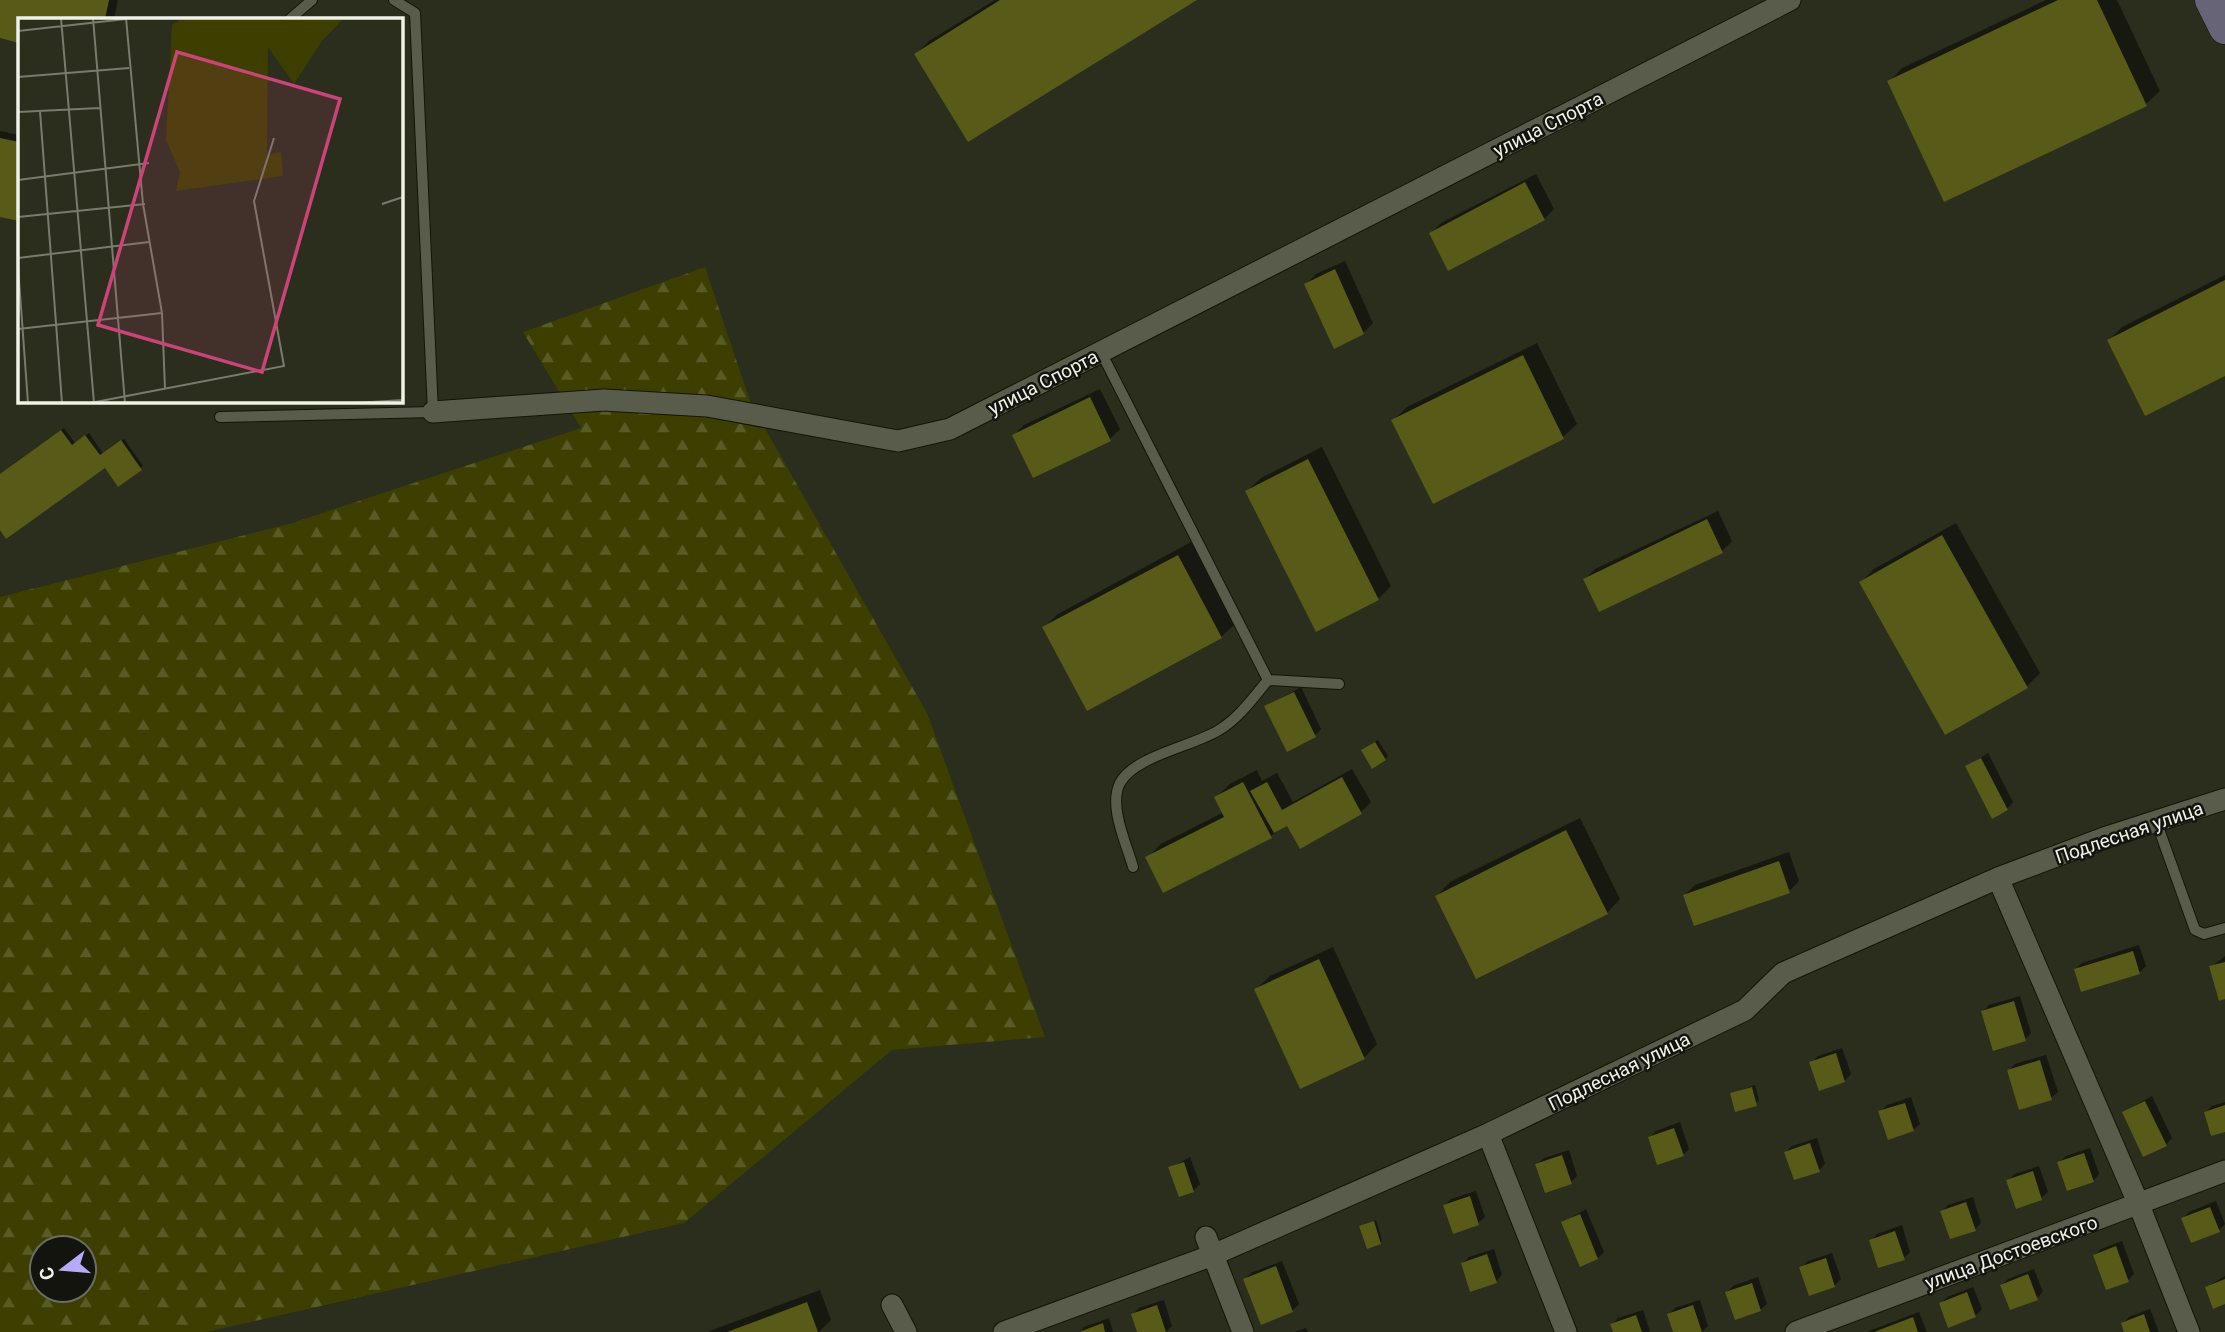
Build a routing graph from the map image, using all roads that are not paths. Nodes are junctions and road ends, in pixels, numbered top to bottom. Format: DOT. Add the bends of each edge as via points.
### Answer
graph roads {
  1 [pos="312,0"];
  2 [pos="394,0"];
  3 [pos="1790,0"];
  4 [pos="2211,0"];
  5 [pos="291,18"];
  6 [pos="2225,28"];
  7 [pos="1101,352"];
  8 [pos="433,412"];
  9 [pos="220,417"];
  10 [pos="1268,680"];
  11 [pos="1339,684"];
  12 [pos="2225,799"];
  13 [pos="2156,821"];
  14 [pos="1133,867"];
  15 [pos="1998,878"];
  16 [pos="2225,928"];
  17 [pos="1488,1134"];
  18 [pos="2225,1171"];
  19 [pos="2139,1205"];
  20 [pos="1210,1246"];
  21 [pos="892,1305"];
  22 [pos="906,1332"];
  23 [pos="1004,1332"];
  24 [pos="1243,1332"];
  25 [pos="1566,1332"];
  26 [pos="1796,1332"];
  27 [pos="2189,1332"];
  1 -- 5 [label="lane"];
  2 -- 8 [label="lane" via="415,13"];
  3 -- 7 [label="street, улица Спорта"];
  4 -- 6 [label="street"];
  7 -- 8 [label="street, улица Спорта" via="950,429 898,441 694,405 604,400"];
  7 -- 10 [label="lane"];
  8 -- 9 [label="lane, улица Спорта"];
  10 -- 11 [label="lane"];
  10 -- 14 [label="lane" via="1219,731 1135,767 1120,783 1116,803"];
  12 -- 13 [label="street, Подлесная улица"];
  13 -- 15 [label="street, Подлесная улица"];
  13 -- 16 [label="lane" via="2195,930 2204,934"];
  15 -- 17 [label="street, Подлесная улица" via="1783,973 1745,1010"];
  15 -- 19 [label="street"];
  17 -- 20 [label="street, Подлесная улица"];
  17 -- 25 [label="street"];
  18 -- 19 [label="street, улица Достоевского"];
  19 -- 26 [label="street, улица Достоевского"];
  19 -- 27 [label="street"];
  20 -- 23 [label="street, Подлесная улица"];
  20 -- 24 [label="street"];
  21 -- 22 [label="street"];
}
